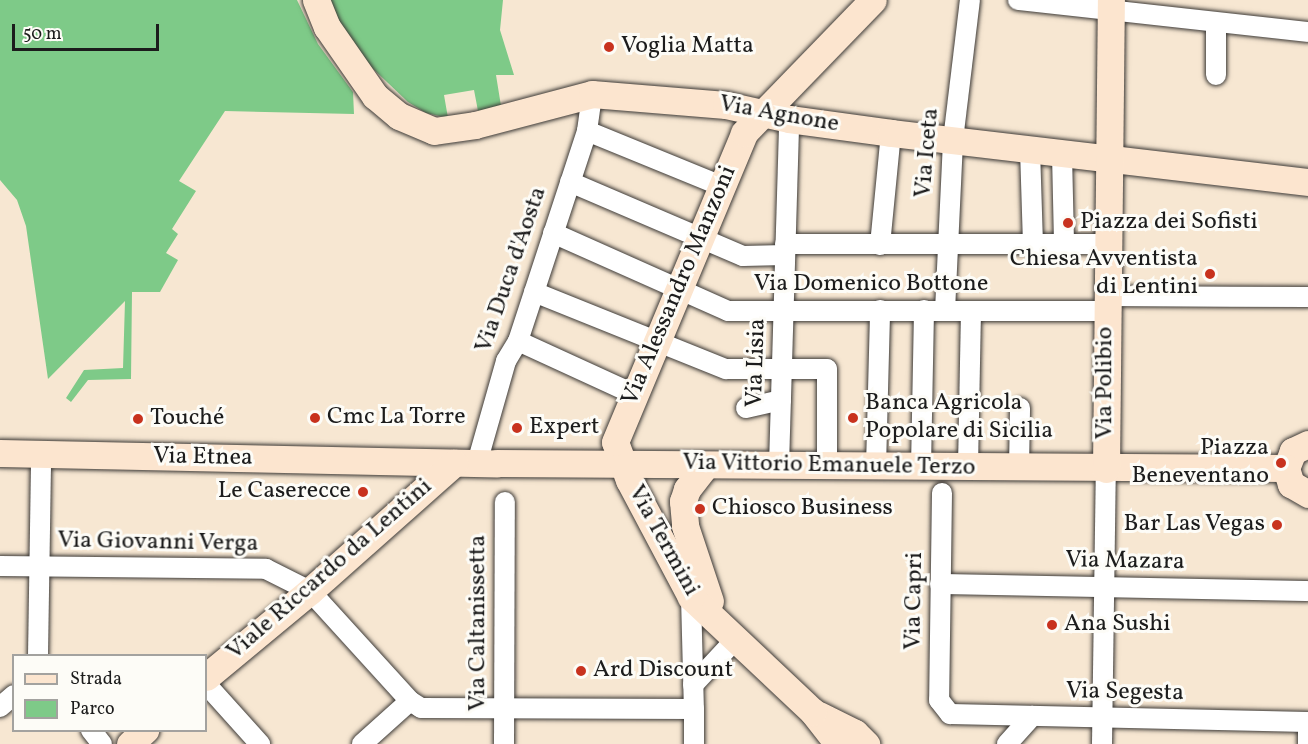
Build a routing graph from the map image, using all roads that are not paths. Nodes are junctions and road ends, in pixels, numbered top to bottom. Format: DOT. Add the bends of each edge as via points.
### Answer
graph roads {
  1 [pos="316,0"];
  2 [pos="873,0"];
  3 [pos="970,0"];
  4 [pos="1018,0"];
  5 [pos="1111,7"];
  6 [pos="1216,23"];
  7 [pos="1308,32"];
  8 [pos="1216,75"];
  9 [pos="793,85"];
  10 [pos="592,94"];
  11 [pos="762,114"];
  12 [pos="789,119"];
  13 [pos="587,131"];
  14 [pos="891,133"];
  15 [pos="953,140"];
  16 [pos="1030,150"];
  17 [pos="1062,154"];
  18 [pos="1107,160"];
  19 [pos="570,182"];
  20 [pos="1308,182"];
  21 [pos="722,186"];
  22 [pos="553,233"];
  23 [pos="699,237"];
  24 [pos="880,245"];
  25 [pos="946,245"];
  26 [pos="1033,245"];
  27 [pos="1064,245"];
  28 [pos="785,250"];
  29 [pos="1106,253"];
  30 [pos="678,288"];
  31 [pos="534,292"];
  32 [pos="1308,297"];
  33 [pos="1106,304"];
  34 [pos="880,310"];
  35 [pos="924,310"];
  36 [pos="945,310"];
  37 [pos="971,310"];
  38 [pos="784,311"];
  39 [pos="518,341"];
  40 [pos="656,341"];
  41 [pos="782,369"];
  42 [pos="634,394"];
  43 [pos="781,400"];
  44 [pos="746,408"];
  45 [pos="1020,408"];
  46 [pos="1308,444"];
  47 [pos="0,453"];
  48 [pos="41,454"];
  49 [pos="405,462"];
  50 [pos="465,463"];
  51 [pos="577,464"];
  52 [pos="622,464"];
  53 [pos="706,465"];
  54 [pos="779,465"];
  55 [pos="827,466"];
  56 [pos="876,467"];
  57 [pos="921,467"];
  58 [pos="968,467"];
  59 [pos="1019,468"];
  60 [pos="1286,468"];
  61 [pos="1106,469"];
  62 [pos="942,493"];
  63 [pos="1308,494"];
  64 [pos="419,495"];
  65 [pos="505,502"];
  66 [pos="645,509"];
  67 [pos="0,566"];
  68 [pos="39,567"];
  69 [pos="940,584"];
  70 [pos="1106,587"];
  71 [pos="310,591"];
  72 [pos="1308,591"];
  73 [pos="691,597"];
  74 [pos="734,640"];
  75 [pos="38,654"];
  76 [pos="207,676"];
  77 [pos="207,685"];
  78 [pos="693,685"];
  79 [pos="12,696"];
  80 [pos="410,701"];
  81 [pos="0,707"];
  82 [pos="505,707"];
  83 [pos="694,709"];
  84 [pos="944,709"];
  85 [pos="813,712"];
  86 [pos="1032,716"];
  87 [pos="1102,718"];
  88 [pos="1308,724"];
  89 [pos="93,732"];
  90 [pos="143,732"];
  91 [pos="102,744"];
  92 [pos="130,744"];
  93 [pos="260,744"];
  94 [pos="362,744"];
  95 [pos="504,744"];
  96 [pos="694,744"];
  97 [pos="838,744"];
  98 [pos="866,744"];
  99 [pos="1007,744"];
  100 [pos="1102,744"];
  101 [pos="1308,744"];
  1 -- 10 [label="main road, Via Agnone" via="327,27 375,96 399,116 434,131 475,125"];
  2 -- 9 [label="main road, Via Alessandro Manzoni"];
  3 -- 15 [label="street, Via Iceta"];
  4 -- 5 [label="street"];
  5 -- 6 [label="street"];
  5 -- 18 [label="main road, Via Polibio"];
  6 -- 7 [label="street"];
  6 -- 8 [label="street"];
  9 -- 11 [label="main road, Via Alessandro Manzoni"];
  9 -- 12 [label="main road"];
  10 -- 11 [label="main road, Via Agnone" via="726,105"];
  10 -- 13 [label="street, Via Duca d'Aosta"];
  11 -- 12 [label="main road, Via Agnone"];
  11 -- 21 [label="main road, Via Alessandro Manzoni" via="744,133"];
  12 -- 14 [label="main road, Via Agnone"];
  12 -- 28 [label="street, Via Lisia"];
  13 -- 19 [label="street, Via Duca d'Aosta"];
  13 -- 21 [label="street"];
  14 -- 15 [label="main road, Via Agnone"];
  14 -- 24 [label="street"];
  15 -- 16 [label="main road, Via Agnone"];
  15 -- 25 [label="street, Via Iceta"];
  16 -- 17 [label="main road, Via Agnone"];
  16 -- 26 [label="street"];
  17 -- 18 [label="main road, Via Agnone"];
  17 -- 27 [label="street"];
  18 -- 20 [label="main road, Via Agnone"];
  18 -- 29 [label="main road, Via Polibio"];
  19 -- 22 [label="street, Via Duca d'Aosta"];
  19 -- 23 [label="street"];
  21 -- 23 [label="main road, Via Alessandro Manzoni"];
  22 -- 30 [label="street, Via Domenico Bottone"];
  22 -- 31 [label="street, Via Duca d'Aosta"];
  23 -- 28 [label="street" via="743,256"];
  23 -- 30 [label="main road, Via Alessandro Manzoni"];
  24 -- 25 [label="street"];
  24 -- 28 [label="street"];
  25 -- 26 [label="street"];
  25 -- 36 [label="street, Via Iceta"];
  26 -- 27 [label="street"];
  27 -- 29 [label="street"];
  28 -- 38 [label="street, Via Lisia"];
  29 -- 33 [label="main road, Via Polibio"];
  30 -- 38 [label="street, Via Domenico Bottone" via="728,311"];
  30 -- 40 [label="main road, Via Alessandro Manzoni"];
  31 -- 39 [label="street, Via Duca d'Aosta"];
  31 -- 40 [label="street"];
  32 -- 33 [label="street, Via Domenico Bottone"];
  33 -- 37 [label="street, Via Domenico Bottone"];
  33 -- 61 [label="main road, Via Polibio"];
  34 -- 35 [label="street, Via Domenico Bottone"];
  34 -- 38 [label="street, Via Domenico Bottone"];
  34 -- 56 [label="street"];
  35 -- 36 [label="street, Via Domenico Bottone"];
  35 -- 57 [label="street"];
  36 -- 37 [label="street, Via Domenico Bottone"];
  37 -- 58 [label="street"];
  38 -- 41 [label="street, Via Lisia"];
  39 -- 42 [label="street"];
  39 -- 50 [label="street, Via Duca d'Aosta" via="506,361"];
  40 -- 41 [label="street" via="726,369"];
  40 -- 42 [label="main road, Via Alessandro Manzoni"];
  41 -- 43 [label="street, Via Lisia"];
  41 -- 55 [label="street" via="827,369"];
  42 -- 52 [label="main road, Via Alessandro Manzoni" via="615,442"];
  43 -- 44 [label="street"];
  43 -- 54 [label="street, Via Lisia"];
  45 -- 59 [label="street"];
  46 -- 60 [label="main road" via="1293,451"];
  47 -- 48 [label="main road, Via Etnea"];
  48 -- 49 [label="main road, Via Etnea"];
  48 -- 68 [label="street"];
  49 -- 50 [label="main road, Via Vittorio Emanuele Terzo"];
  49 -- 64 [label="main road"];
  50 -- 51 [label="main road, Via Vittorio Emanuele Terzo"];
  50 -- 64 [label="main road, Viale Riccardo da Lentini"];
  51 -- 52 [label="main road, Via Vittorio Emanuele Terzo"];
  51 -- 66 [label="main road"];
  52 -- 53 [label="main road, Via Vittorio Emanuele Terzo"];
  52 -- 66 [label="main road, Via Termini"];
  53 -- 54 [label="main road, Via Vittorio Emanuele Terzo"];
  53 -- 74 [label="main road, Via Termini" via="687,489 683,501 685,526 710,600"];
  54 -- 55 [label="main road, Via Vittorio Emanuele Terzo"];
  55 -- 56 [label="main road, Via Vittorio Emanuele Terzo"];
  56 -- 57 [label="main road, Via Vittorio Emanuele Terzo"];
  57 -- 58 [label="main road, Via Vittorio Emanuele Terzo"];
  58 -- 59 [label="main road, Via Vittorio Emanuele Terzo"];
  59 -- 61 [label="main road, Via Vittorio Emanuele Terzo"];
  60 -- 61 [label="main road, Via Vittorio Emanuele Terzo"];
  60 -- 63 [label="main road" via="1290,484"];
  61 -- 70 [label="street"];
  62 -- 69 [label="street, Via Capri"];
  64 -- 71 [label="main road, Viale Riccardo da Lentini"];
  65 -- 82 [label="street, Via Caltanissetta"];
  66 -- 73 [label="main road, Via Termini"];
  67 -- 68 [label="street, Via Giovanni Verga"];
  68 -- 71 [label="street, Via Giovanni Verga" via="266,569"];
  68 -- 75 [label="street"];
  69 -- 70 [label="street, Via Mazara"];
  69 -- 84 [label="street, Via Capri" via="939,700"];
  70 -- 72 [label="street, Via Mazara"];
  70 -- 87 [label="street"];
  71 -- 76 [label="main road, Viale Riccardo da Lentini"];
  71 -- 80 [label="street"];
  73 -- 74 [label="main road, Via Termini"];
  73 -- 78 [label="street"];
  74 -- 78 [label="street"];
  74 -- 85 [label="main road, Via Termini"];
  77 -- 93 [label="street"];
  78 -- 83 [label="street"];
  79 -- 81 [label="street"];
  80 -- 82 [label="street" via="421,708"];
  80 -- 94 [label="street"];
  82 -- 83 [label="street"];
  82 -- 95 [label="street, Via Caltanissetta"];
  83 -- 96 [label="street"];
  84 -- 86 [label="street, Via Segesta" via="951,714"];
  85 -- 97 [label="main road, Via Termini"];
  85 -- 98 [label="main road, Via Termini" via="855,733"];
  86 -- 87 [label="street, Via Segesta"];
  86 -- 99 [label="street"];
  87 -- 88 [label="street, Via Segesta"];
  87 -- 100 [label="street"];
  88 -- 101 [label="street"];
  89 -- 91 [label="street"];
  90 -- 92 [label="main road"];
}
